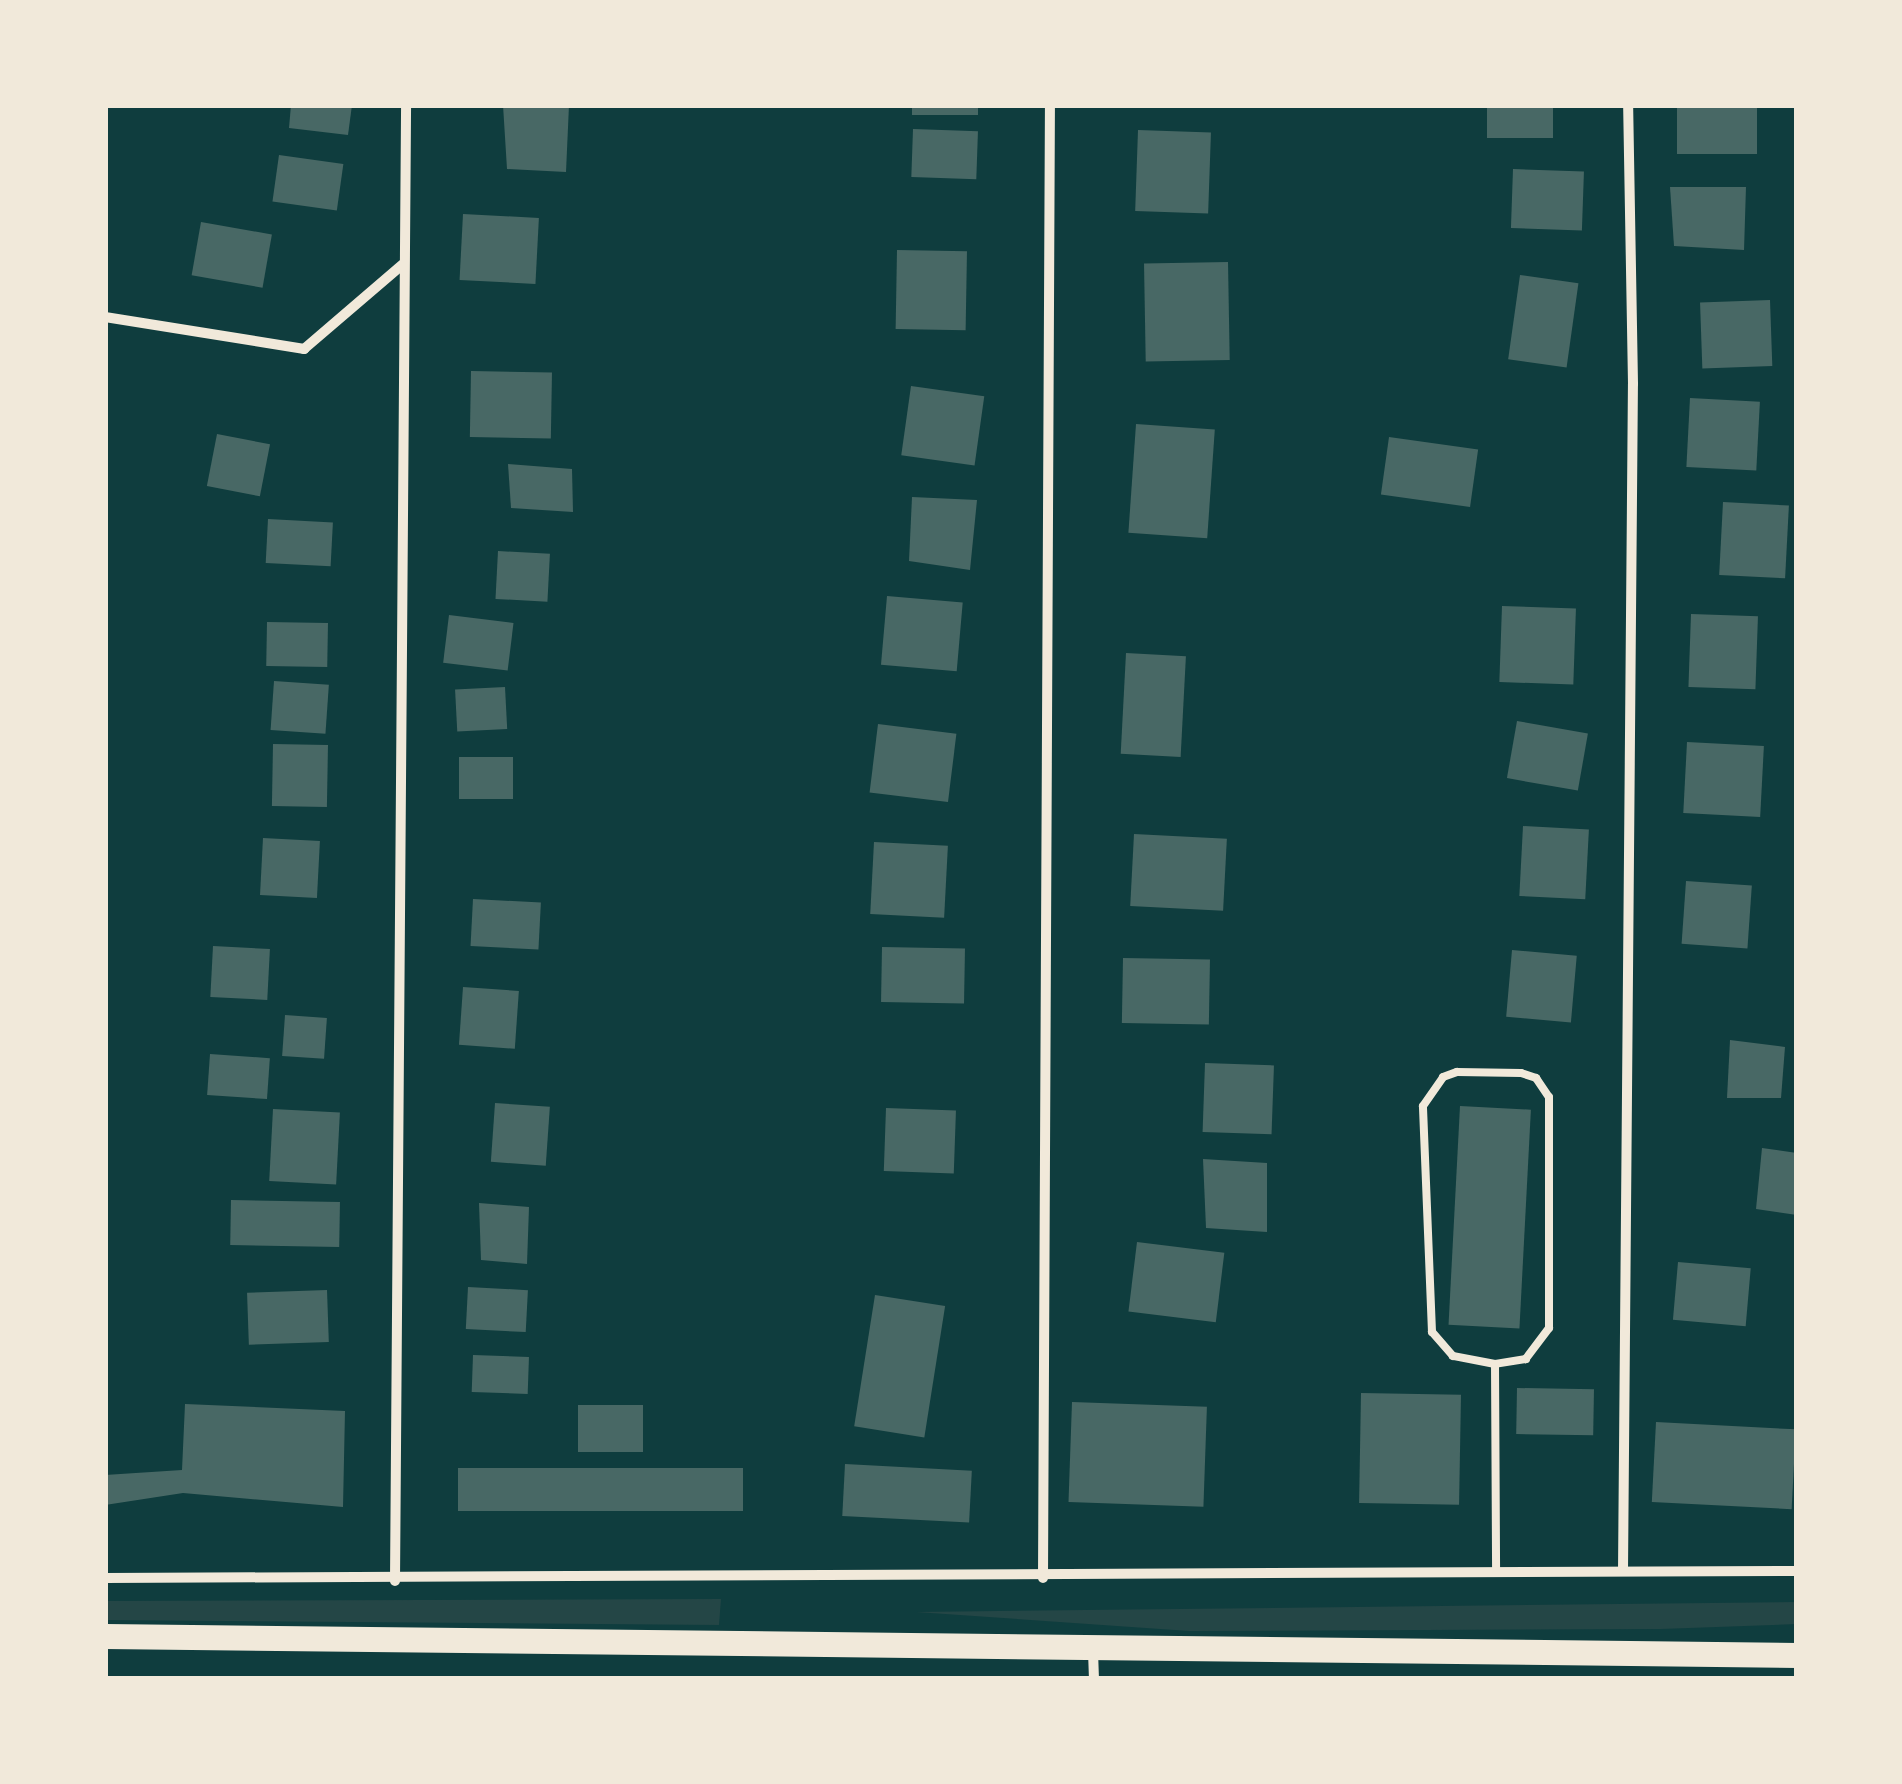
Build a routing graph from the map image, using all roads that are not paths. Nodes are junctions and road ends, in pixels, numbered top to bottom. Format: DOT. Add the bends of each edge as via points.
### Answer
graph roads {
  1 [pos="406,105"];
  2 [pos="1050,105"];
  3 [pos="1628,105"];
  4 [pos="404,264"];
  5 [pos="105,317"];
  6 [pos="1495,1364"];
  7 [pos="1623,1570"];
  8 [pos="1797,1571"];
  9 [pos="1496,1572"];
  10 [pos="105,1578"];
  11 [pos="1043,1578"];
  12 [pos="395,1581"];
  13 [pos="105,1636"];
  14 [pos="1093,1651"];
  15 [pos="1797,1655"];
  16 [pos="1094,1679"];
  1 -- 4 [label="street"];
  2 -- 11 [label="street"];
  3 -- 7 [label="street" via="1633,384"];
  4 -- 5 [label="street" via="304,349"];
  4 -- 12 [label="street"];
  6 -- 6 [label="lane" via="1536,1352 1549,1328 1552,1113 1536,1078 1457,1072 1443,1077 1424,1106 1432,1332 1453,1356"];
  6 -- 9 [label="lane"];
  7 -- 8 [label="street"];
  7 -- 9 [label="street"];
  9 -- 11 [label="street"];
  10 -- 12 [label="street"];
  11 -- 12 [label="street"];
  13 -- 14 [label="main road"];
  14 -- 15 [label="main road"];
  14 -- 16 [label="street"];
}
